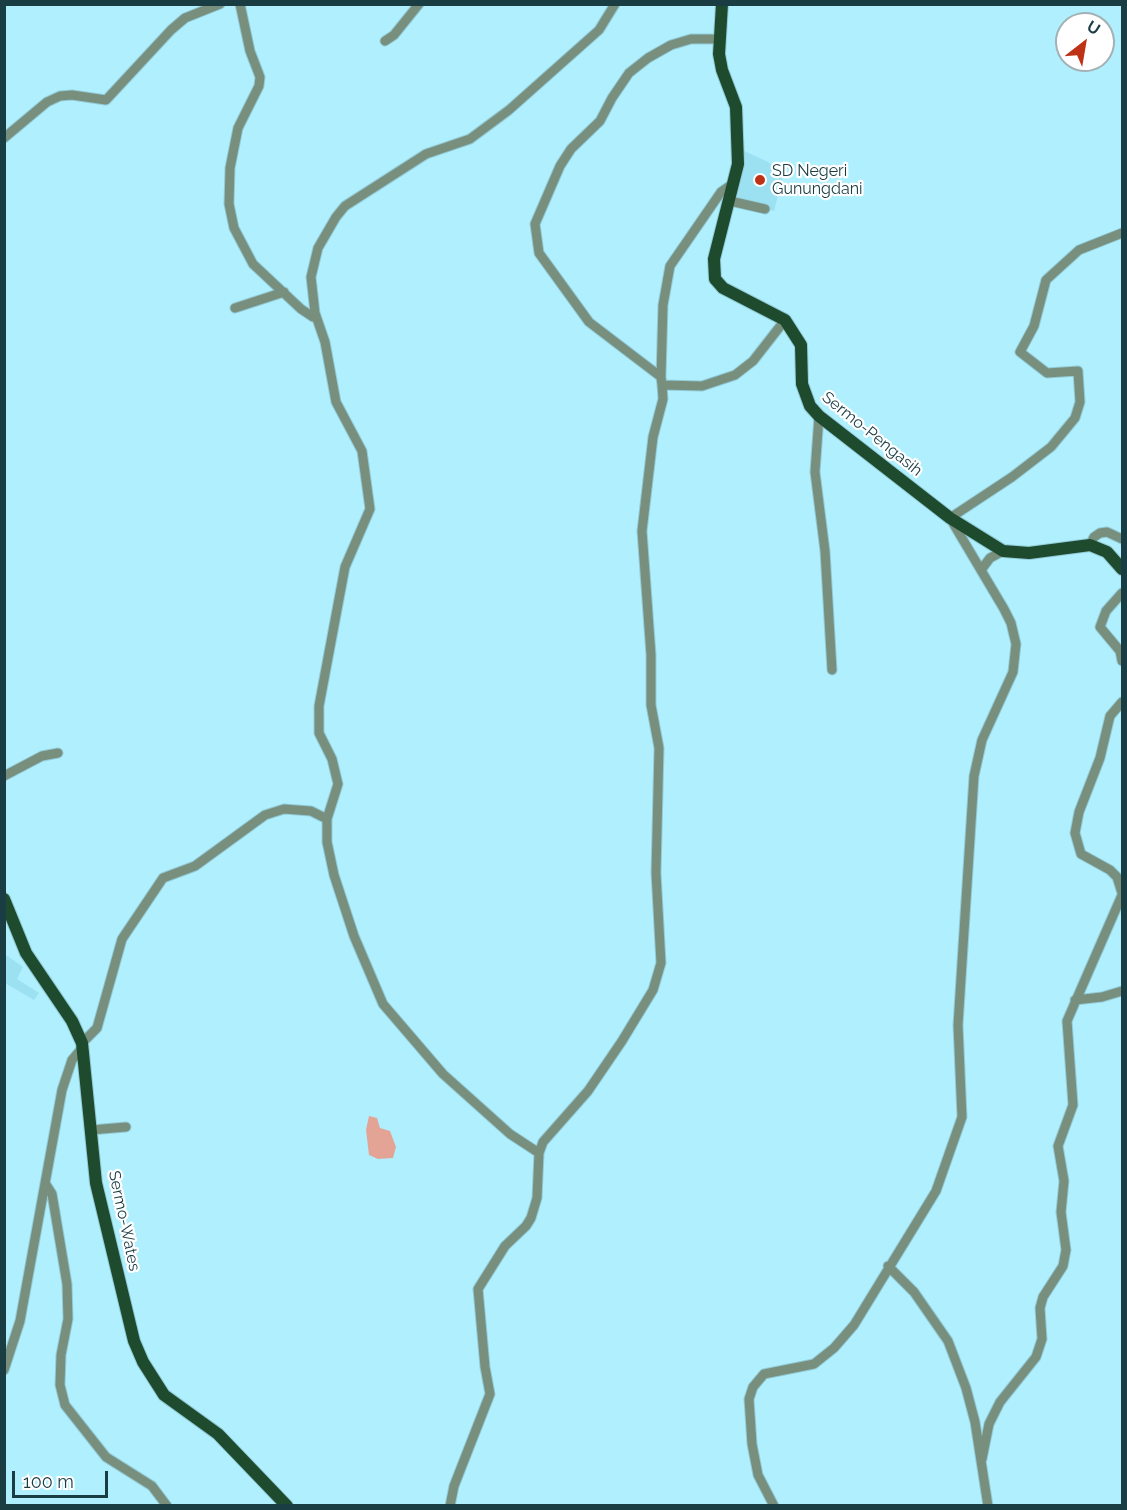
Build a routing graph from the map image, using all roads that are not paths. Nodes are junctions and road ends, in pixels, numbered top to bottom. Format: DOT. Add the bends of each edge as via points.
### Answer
graph roads {
  1 [pos="220,4"];
  2 [pos="240,4"];
  3 [pos="418,4"];
  4 [pos="615,4"];
  5 [pos="722,4"];
  6 [pos="718,39"];
  7 [pos="385,40"];
  8 [pos="4,138"];
  9 [pos="734,183"];
  10 [pos="730,201"];
  11 [pos="765,209"];
  12 [pos="1122,233"];
  13 [pos="284,292"];
  14 [pos="235,308"];
  15 [pos="315,313"];
  16 [pos="785,320"];
  17 [pos="661,381"];
  18 [pos="819,416"];
  19 [pos="950,518"];
  20 [pos="1122,539"];
  21 [pos="1090,545"];
  22 [pos="1004,551"];
  23 [pos="1122,569"];
  24 [pos="981,570"];
  25 [pos="1122,593"];
  26 [pos="1122,661"];
  27 [pos="832,670"];
  28 [pos="1122,702"];
  29 [pos="57,753"];
  30 [pos="4,776"];
  31 [pos="327,819"];
  32 [pos="1122,894"];
  33 [pos="4,899"];
  34 [pos="1122,991"];
  35 [pos="1075,1000"];
  36 [pos="83,1045"];
  37 [pos="126,1127"];
  38 [pos="91,1130"];
  39 [pos="539,1152"];
  40 [pos="45,1183"];
  41 [pos="888,1266"];
  42 [pos="4,1370"];
  43 [pos="982,1459"];
  44 [pos="167,1506"];
  45 [pos="287,1506"];
  46 [pos="450,1506"];
  47 [pos="774,1506"];
  48 [pos="988,1506"];
  1 -- 8 [label="street" via="185,18 106,100 60,96"];
  2 -- 13 [label="street" via="260,78 238,128 230,168 229,204 234,228 249,258"];
  3 -- 7 [label="street" via="394,35"];
  4 -- 15 [label="street" via="599,30 509,110 470,139 426,154 345,206 318,248 313,264"];
  5 -- 6 [label="main road"];
  6 -- 9 [label="main road" via="722,70 737,117 738,164"];
  6 -- 17 [label="street" via="691,39 671,45 629,73 600,121 571,149 560,166 535,224 539,253 589,322"];
  9 -- 10 [label="main road"];
  9 -- 17 [label="street" via="721,192 670,266 663,305"];
  10 -- 11 [label="street"];
  10 -- 16 [label="main road" via="714,259 715,279 745,301"];
  12 -- 19 [label="street" via="1079,250 1046,280 1034,326 1020,352 1047,373 1078,370 1080,402 1075,418 1051,447"];
  13 -- 14 [label="street"];
  13 -- 15 [label="street" via="313,317"];
  15 -- 31 [label="street" via="325,342 336,402 362,451 370,509 345,567 319,706 319,733 332,759 338,784"];
  16 -- 17 [label="street" via="753,361 735,375 702,386"];
  16 -- 18 [label="main road, Sermo-Pengasih" via="801,345 805,396"];
  17 -- 39 [label="street" via="663,399 653,437 642,531 651,705 659,748 656,883 661,963 653,990 622,1041"];
  18 -- 19 [label="main road, Sermo-Pengasih"];
  18 -- 27 [label="street" via="814,464 825,552"];
  19 -- 22 [label="main road, Sermo-Pengasih"];
  19 -- 24 [label="street"];
  20 -- 21 [label="street" via="1100,533"];
  21 -- 22 [label="main road" via="1023,553"];
  21 -- 23 [label="main road" via="1107,552"];
  22 -- 24 [label="street" via="995,554"];
  24 -- 41 [label="street" via="1011,623 1016,658 1006,691 982,740 974,776 958,1025 962,1117 936,1191"];
  25 -- 26 [label="street" via="1106,611 1100,627 1120,651"];
  28 -- 32 [label="street" via="1110,716 1075,833 1081,854 1110,870 1117,877"];
  29 -- 30 [label="street" via="42,756"];
  31 -- 36 [label="street" via="311,811 284,809 265,814 195,866 162,878 122,939 97,1028"];
  31 -- 39 [label="street" via="334,875 383,1004 443,1074 510,1134"];
  32 -- 35 [label="street"];
  33 -- 36 [label="main road, Sermo-Wates" via="26,952 72,1021"];
  34 -- 35 [label="street"];
  35 -- 43 [label="street" via="1067,1021 1073,1105 1058,1146 1064,1181 1063,1266 1043,1297 1042,1339 1036,1357 1000,1402 989,1424"];
  36 -- 38 [label="main road, Sermo-Wates"];
  36 -- 40 [label="street" via="72,1060 62,1090"];
  37 -- 38 [label="street"];
  38 -- 45 [label="main road, Sermo-Wates" via="99,1199 134,1341 146,1368 164,1395 218,1434"];
  39 -- 46 [label="street" via="537,1198 531,1218 505,1246 478,1289 490,1394"];
  40 -- 42 [label="street" via="20,1321"];
  40 -- 44 [label="street" via="52,1194 67,1284 68,1319 60,1384 65,1405 106,1457 152,1486"];
  41 -- 43 [label="street" via="914,1292 948,1341 966,1388"];
  41 -- 47 [label="street" via="854,1325 823,1358 814,1364 764,1374 753,1387 749,1399 752,1444 758,1475"];
  43 -- 48 [label="street"];
}
